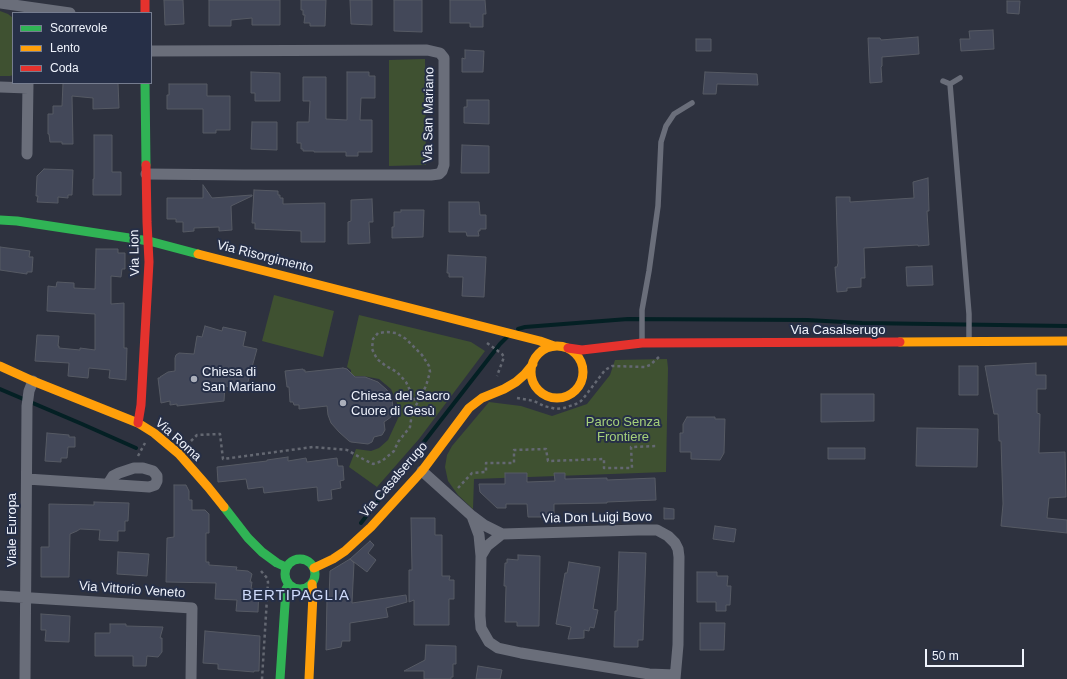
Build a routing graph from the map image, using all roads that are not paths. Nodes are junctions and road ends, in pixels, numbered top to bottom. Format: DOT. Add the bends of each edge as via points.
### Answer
graph roads {
  1 [pos="145,0"];
  2 [pos="0,3"];
  3 [pos="32,10"];
  4 [pos="57,12"];
  5 [pos="145,12"];
  6 [pos="152,51"];
  7 [pos="960,78"];
  8 [pos="942,81"];
  9 [pos="146,84"];
  10 [pos="950,84"];
  11 [pos="28,85"];
  12 [pos="0,87"];
  13 [pos="692,103"];
  14 [pos="27,154"];
  15 [pos="146,174"];
  16 [pos="0,220"];
  17 [pos="149,241"];
  18 [pos="520,336"];
  19 [pos="1067,341"];
  20 [pos="969,342"];
  21 [pos="642,343"];
  22 [pos="554,346"];
  23 [pos="609,347"];
  24 [pos="568,348"];
  25 [pos="533,363"];
  26 [pos="0,366"];
  27 [pos="584,372"];
  28 [pos="31,386"];
  29 [pos="540,391"];
  30 [pos="507,393"];
  31 [pos="138,423"];
  32 [pos="422,471"];
  33 [pos="27,479"];
  34 [pos="108,484"];
  35 [pos="472,516"];
  36 [pos="502,534"];
  37 [pos="481,556"];
  38 [pos="286,567"];
  39 [pos="314,568"];
  40 [pos="289,584"];
  41 [pos="312,584"];
  42 [pos="0,596"];
  43 [pos="26,598"];
  44 [pos="675,677"];
  45 [pos="25,679"];
  46 [pos="192,679"];
  47 [pos="280,679"];
  48 [pos="309,679"];
  1 -- 5 [label="street"];
  2 -- 3 [label="street"];
  3 -- 4 [label="street"];
  6 -- 15 [label="street, Via San Mariano" via="440,52 444,58 444,165 439,174 431,175"];
  7 -- 10 [label="lane"];
  8 -- 10 [label="lane"];
  9 -- 15 [label="street, Via Lion"];
  10 -- 20 [label="lane" via="969,314"];
  11 -- 12 [label="street"];
  11 -- 14 [label="street"];
  13 -- 21 [label="lane" via="674,114 666,126 661,142 658,206 642,310"];
  15 -- 17 [label="street, Via Lion"];
  16 -- 17 [label="street, Via Risorgimento"];
  17 -- 18 [label="street, Via Risorgimento"];
  17 -- 31 [label="street, Via Lion"];
  18 -- 22 [label="street, Via Risorgimento"];
  18 -- 25 [label="street" via="530,348"];
  19 -- 20 [label="street, Via Casalserugo"];
  20 -- 21 [label="street, Via Casalserugo"];
  21 -- 23 [label="street, Via Casalserugo"];
  22 -- 24 [label="street"];
  22 -- 25 [label="street" via="540,352"];
  23 -- 24 [label="street, Via Casalserugo" via="582,350"];
  23 -- 27 [label="street" via="593,358"];
  24 -- 27 [label="street" via="579,358"];
  25 -- 29 [label="street" via="532,379"];
  25 -- 30 [label="street, Via Casalserugo"];
  26 -- 28 [label="street, Via Roma"];
  27 -- 29 [label="street" via="579,386 568,395 554,397"];
  28 -- 31 [label="street, Via Roma"];
  28 -- 33 [label="street, Viale Europa" via="27,406"];
  29 -- 30 [label="street, Via Casalserugo" via="526,389"];
  30 -- 32 [label="street, Via Casalserugo" via="482,398 469,408"];
  31 -- 38 [label="street, Via Roma" via="179,454 248,538 262,552"];
  32 -- 35 [label="street, Via Don Luigi Bovo"];
  32 -- 39 [label="street, Via Casalserugo" via="371,527 345,551"];
  33 -- 34 [label="street"];
  33 -- 43 [label="street, Viale Europa"];
  34 -- 34 [label="street" via="149,487 155,484 157,476 153,471 136,468 118,473"];
  35 -- 36 [label="street, Via Don Luigi Bovo"];
  35 -- 37 [label="street, Via Don Luigi Bovo" via="479,535"];
  36 -- 37 [label="street" via="487,546"];
  36 -- 44 [label="street, Via Don Luigi Bovo" via="657,530 668,536 675,543 679,557"];
  37 -- 44 [label="street, Via Don Luigi Bovo" via="481,628 489,642 498,648"];
  38 -- 39 [label="street" via="292,561 301,558 309,561"];
  38 -- 40 [label="street" via="285,576"];
  39 -- 41 [label="street"];
  40 -- 41 [label="street" via="300,589"];
  40 -- 47 [label="street" via="285,596"];
  41 -- 48 [label="street"];
  42 -- 43 [label="street, Via Vittorio Veneto"];
  43 -- 45 [label="street, Viale Europa"];
  43 -- 46 [label="street, Via Vittorio Veneto" via="192,608"];
}
